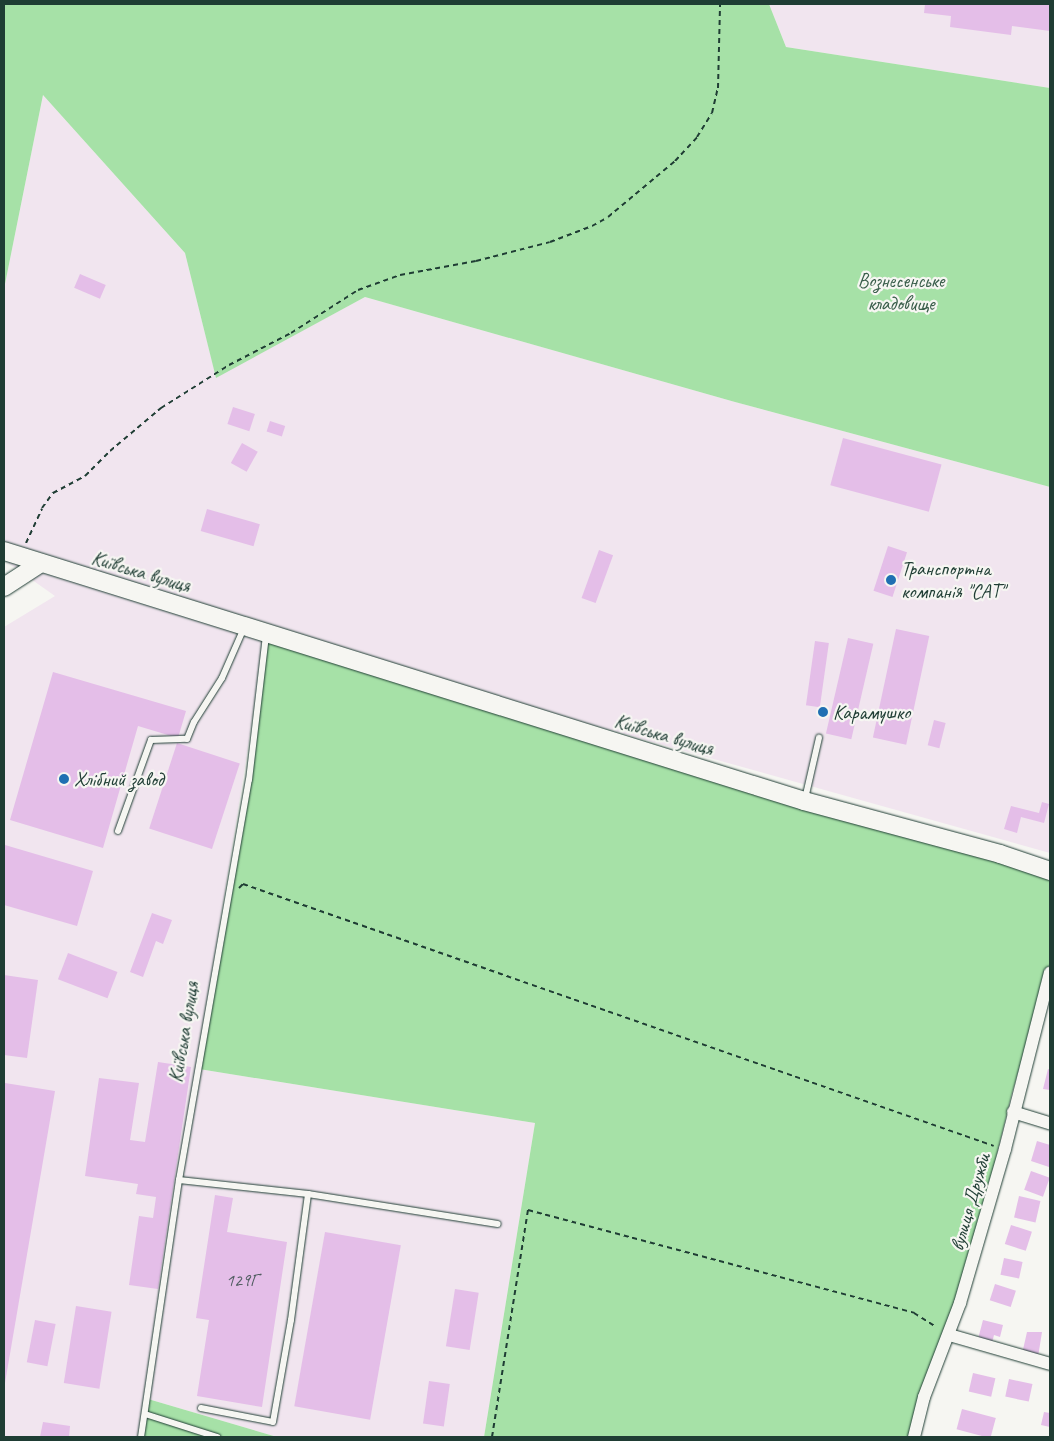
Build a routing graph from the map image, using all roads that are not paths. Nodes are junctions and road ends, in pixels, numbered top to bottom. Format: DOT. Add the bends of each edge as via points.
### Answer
graph roads {
  1 [pos="12,554"];
  2 [pos="41,563"];
  3 [pos="4,587"];
  4 [pos="244,627"];
  5 [pos="266,634"];
  6 [pos="819,738"];
  7 [pos="804,800"];
  8 [pos="118,831"];
  9 [pos="1050,871"];
  10 [pos="1050,973"];
  11 [pos="1014,1112"];
  12 [pos="1050,1123"];
  13 [pos="179,1180"];
  14 [pos="308,1194"];
  15 [pos="498,1224"];
  16 [pos="949,1335"];
  17 [pos="1050,1364"];
  18 [pos="201,1408"];
  19 [pos="145,1414"];
  20 [pos="141,1437"];
  21 [pos="217,1437"];
  22 [pos="914,1437"];
  1 -- 2 [label="main road, Київська вулиця"];
  2 -- 3 [label="main road"];
  2 -- 4 [label="main road, Київська вулиця"];
  4 -- 5 [label="main road, Київська вулиця"];
  4 -- 8 [label="lane" via="222,678 187,739 151,740"];
  5 -- 7 [label="main road, Київська вулиця"];
  5 -- 13 [label="lane, Київська вулиця" via="249,780"];
  6 -- 7 [label="lane"];
  7 -- 9 [label="main road, Київська вулиця"];
  10 -- 11 [label="street, вулиця Дружби"];
  11 -- 12 [label="street"];
  11 -- 16 [label="street, вулиця Дружби"];
  13 -- 14 [label="lane"];
  13 -- 19 [label="lane, Київська вулиця"];
  14 -- 15 [label="lane"];
  14 -- 18 [label="lane" via="273,1422"];
  16 -- 17 [label="street"];
  16 -- 22 [label="street, вулиця Дружби" via="924,1397"];
  19 -- 20 [label="lane, Київська вулиця"];
  19 -- 21 [label="lane"];
}
